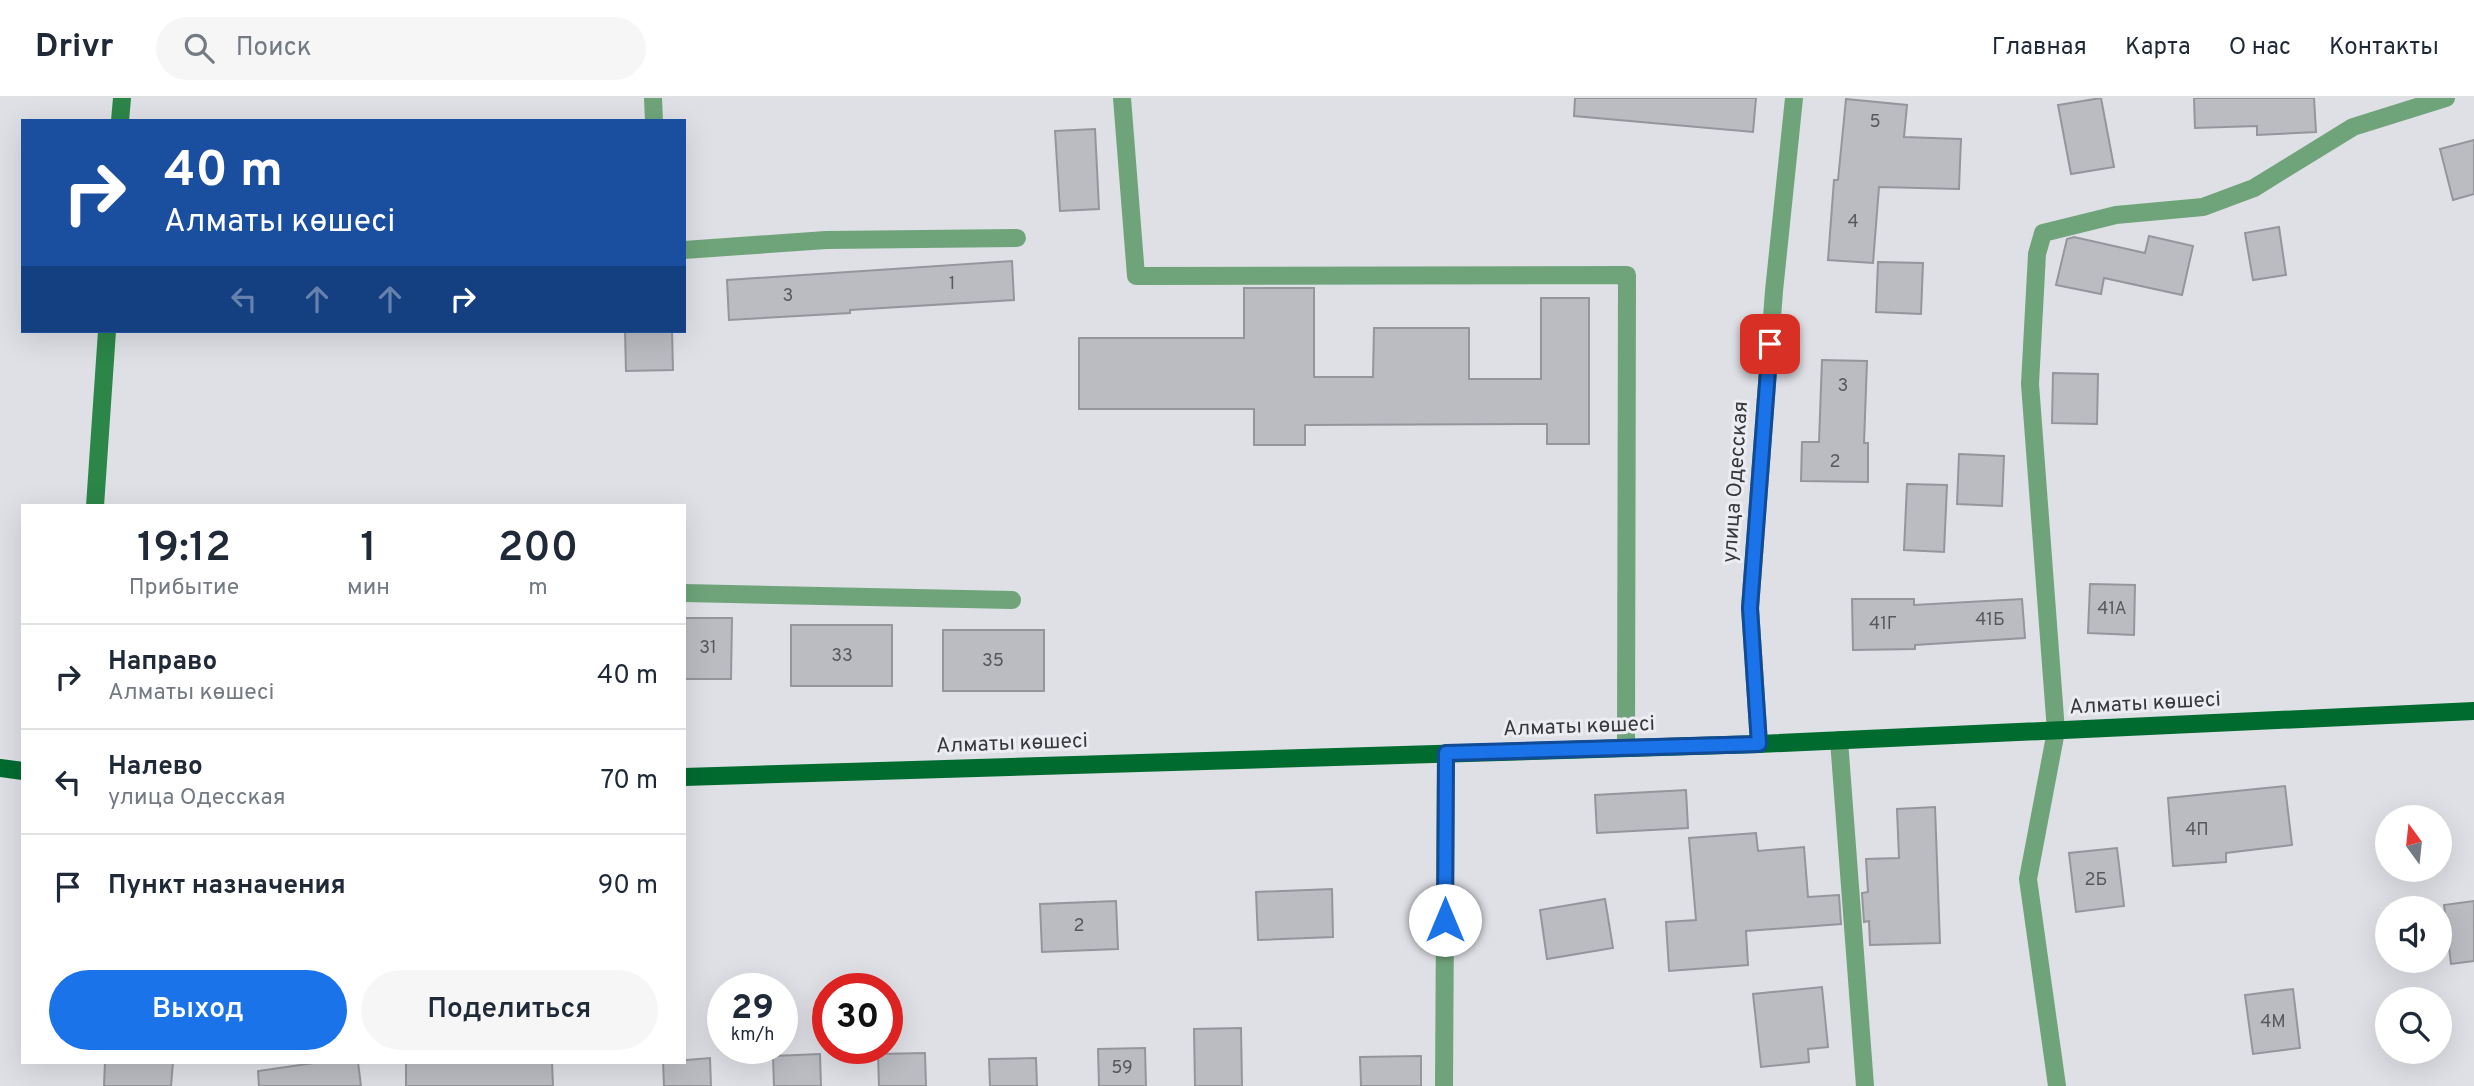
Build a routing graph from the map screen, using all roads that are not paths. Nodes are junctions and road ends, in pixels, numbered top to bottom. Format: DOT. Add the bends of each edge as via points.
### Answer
graph roads {
  1 [pos="122,98"];
  2 [pos="653,98"];
  3 [pos="1122,98"];
  4 [pos="1794,98"];
  5 [pos="2446,98"];
  6 [pos="120,119"];
  7 [pos="654,119"];
  8 [pos="1017,238"];
  9 [pos="686,250"];
  10 [pos="107,333"];
  11 [pos="95,504"];
  12 [pos="686,593"];
  13 [pos="1012,600"];
  14 [pos="2474,711"];
  15 [pos="2056,731"];
  16 [pos="1839,740"];
  17 [pos="1759,744"];
  18 [pos="1626,748"];
  19 [pos="1446,753"];
  20 [pos="0,768"];
  21 [pos="21,771"];
  22 [pos="686,777"];
  23 [pos="1444,1086"];
  24 [pos="1865,1086"];
  25 [pos="2057,1086"];
  1 -- 6 [label="main road"];
  2 -- 7 [label="street"];
  3 -- 18 [label="street" via="1136,276 1627,275"];
  4 -- 17 [label="street, улица Одесская" via="1750,608"];
  5 -- 15 [label="street" via="2353,127 2253,188 2203,207 2116,215 2043,233 2037,254 2030,384"];
  8 -- 9 [label="street" via="826,240"];
  10 -- 11 [label="main road"];
  12 -- 13 [label="street"];
  14 -- 15 [label="main road, Алматы көшесі"];
  15 -- 16 [label="main road, Алматы көшесі"];
  15 -- 25 [label="street" via="2028,879"];
  16 -- 17 [label="main road, Алматы көшесі"];
  16 -- 24 [label="street"];
  17 -- 18 [label="main road, Алматы көшесі"];
  18 -- 19 [label="main road, Алматы көшесі"];
  19 -- 22 [label="main road, Алматы көшесі"];
  19 -- 23 [label="street"];
  20 -- 21 [label="main road"];
}
